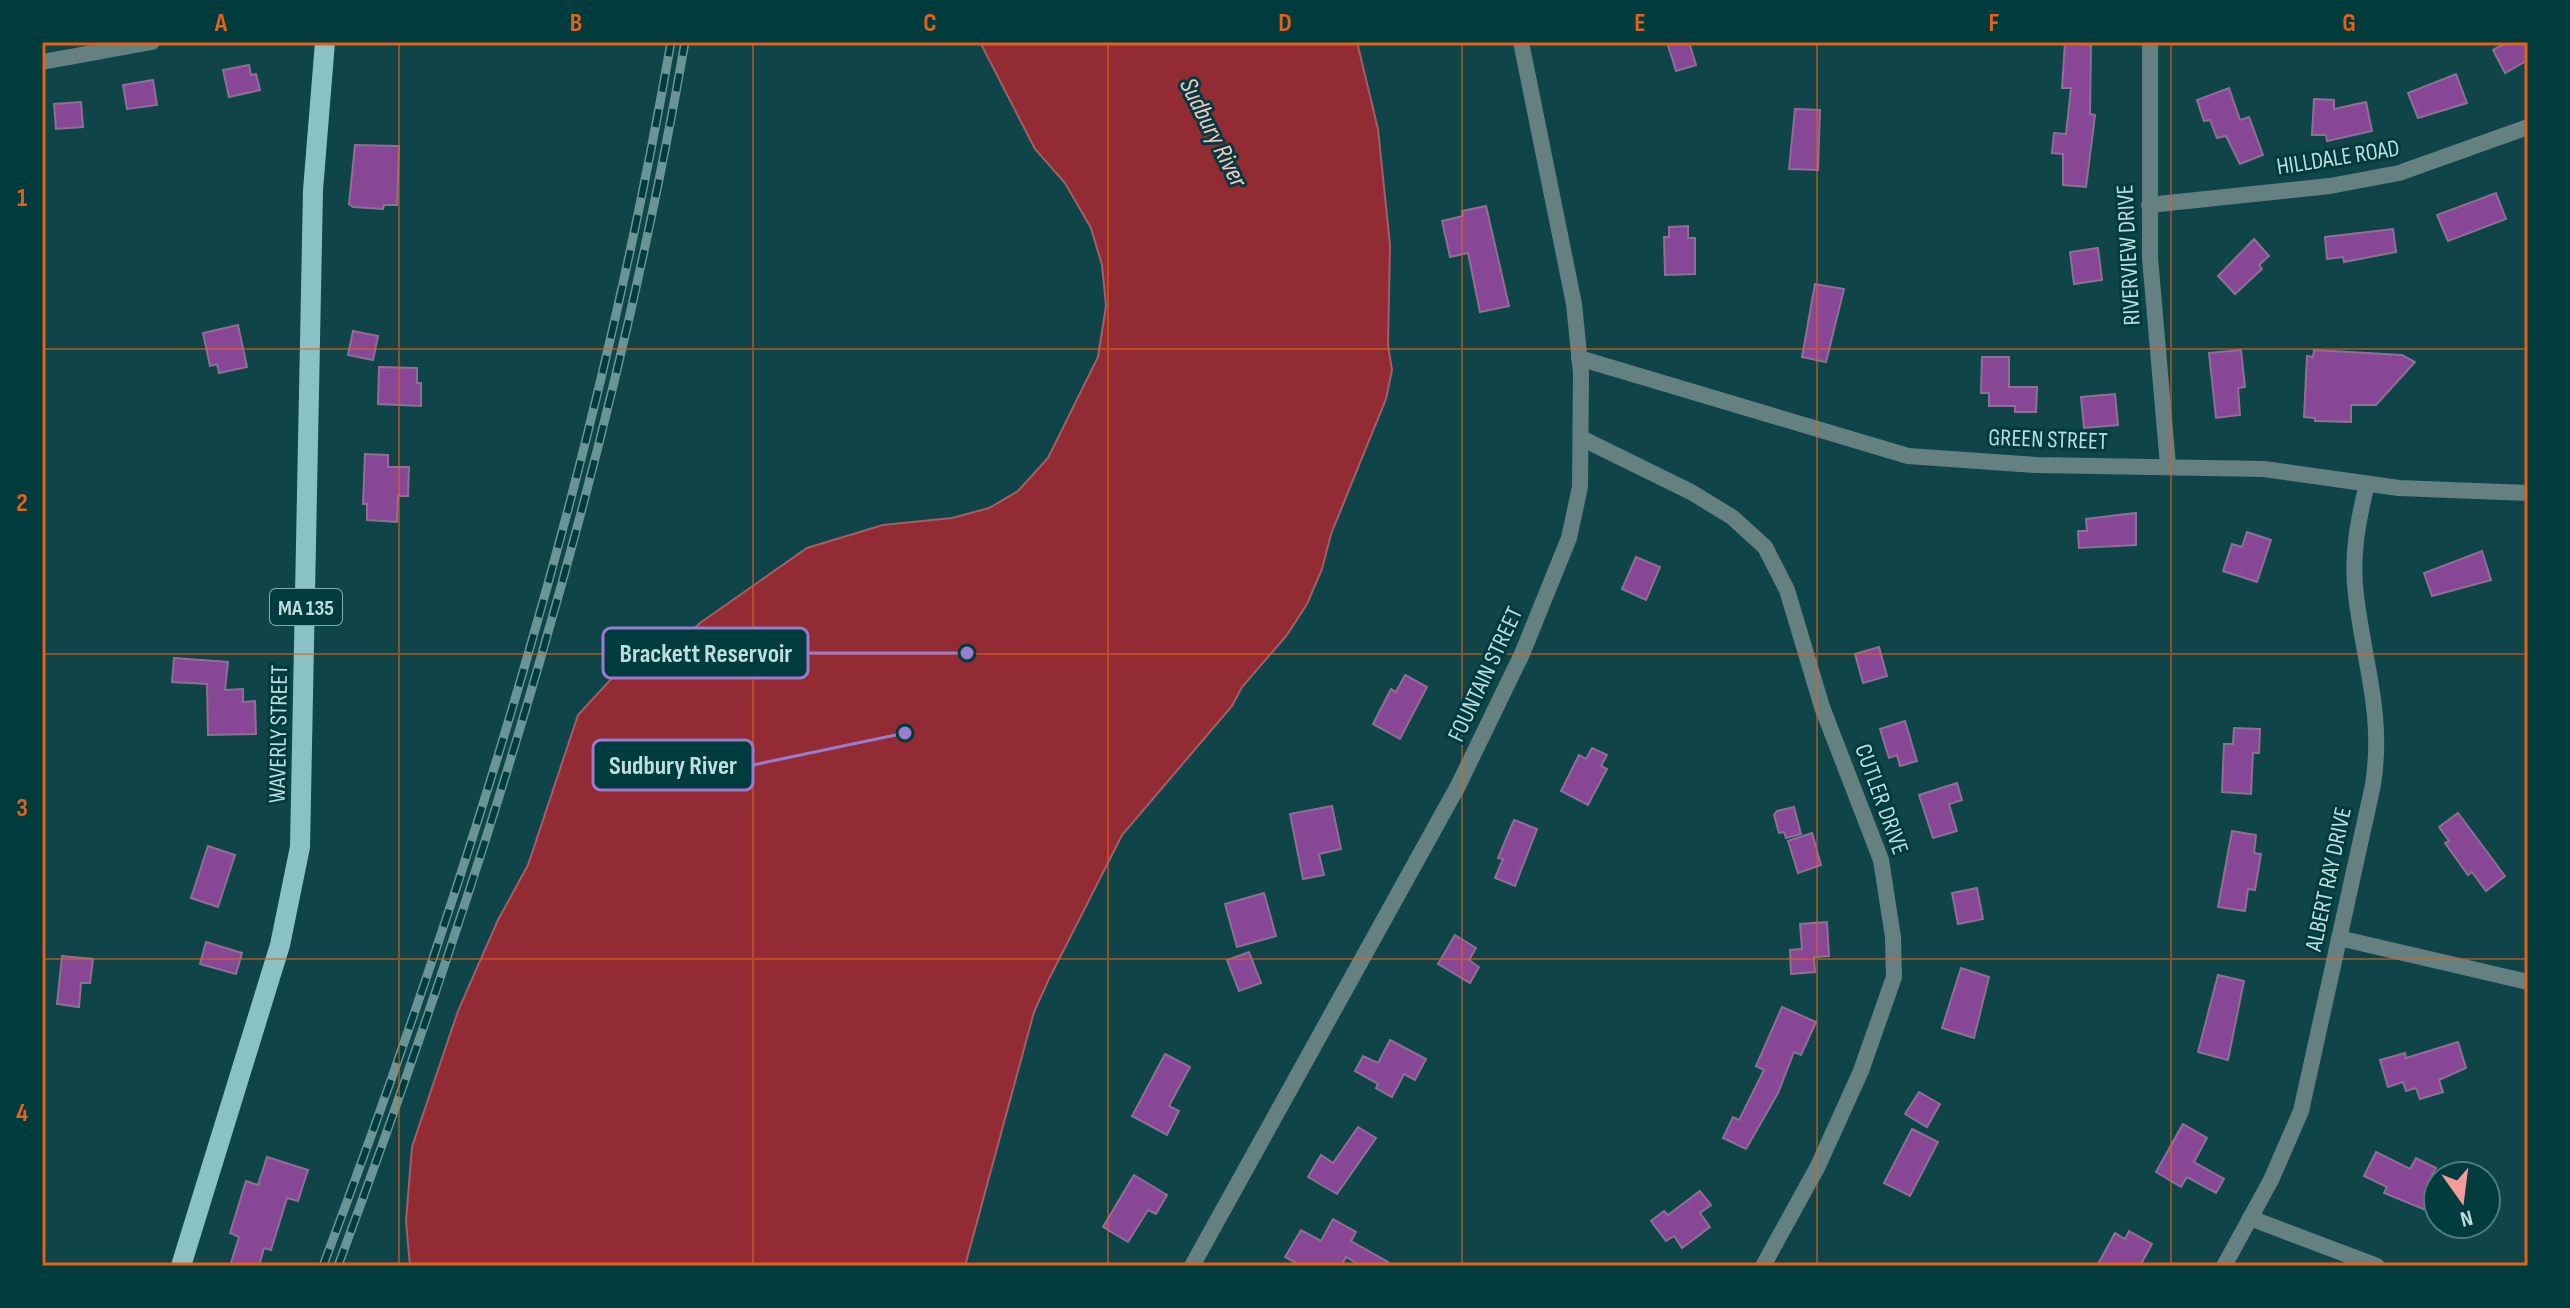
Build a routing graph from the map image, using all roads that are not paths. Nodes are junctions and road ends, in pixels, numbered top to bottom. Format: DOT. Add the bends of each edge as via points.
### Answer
graph roads {
  1 [pos="152,42"];
  2 [pos="325,42"];
  3 [pos="1521,42"];
  4 [pos="2150,42"];
  5 [pos="99,46"];
  6 [pos="42,62"];
  7 [pos="2528,127"];
  8 [pos="2149,205"];
  9 [pos="1579,358"];
  10 [pos="1581,438"];
  11 [pos="2168,465"];
  12 [pos="2367,484"];
  13 [pos="2528,493"];
  14 [pos="2339,938"];
  15 [pos="2528,982"];
  16 [pos="2250,1218"];
  17 [pos="181,1266"];
  18 [pos="1192,1266"];
  19 [pos="1763,1266"];
  20 [pos="2224,1266"];
  21 [pos="2377,1266"];
  1 -- 5 [label="street"];
  2 -- 17 [label="main road, WAVERLY STREET / MA 135" via="313,190 300,847 280,945"];
  3 -- 9 [label="street, FOUNTAIN STREET" via="1574,304"];
  4 -- 8 [label="street, RIVERVIEW DRIVE"];
  5 -- 6 [label="street"];
  7 -- 8 [label="street, HILLDALE ROAD" via="2399,173 2330,186"];
  8 -- 11 [label="street, RIVERVIEW DRIVE"];
  9 -- 10 [label="street, FOUNTAIN STREET"];
  9 -- 11 [label="street, GREEN STREET" via="1908,456 2036,465"];
  10 -- 18 [label="street, FOUNTAIN STREET" via="1580,487 1569,538 1522,654 1458,786"];
  10 -- 19 [label="street, CUTLER DRIVE" via="1691,492 1732,517 1765,547 1787,590 1822,707 1881,860 1894,977 1861,1071 1818,1166"];
  11 -- 12 [label="street, GREEN STREET" via="2294,472"];
  12 -- 13 [label="street, GREEN STREET"];
  12 -- 14 [label="street, ALBERT RAY DRIVE" via="2358,520 2356,594 2373,682 2378,749"];
  14 -- 15 [label="street"];
  14 -- 16 [label="street, ALBERT RAY DRIVE" via="2301,1111"];
  16 -- 20 [label="street, ALBERT RAY DRIVE"];
  16 -- 21 [label="street"];
}
